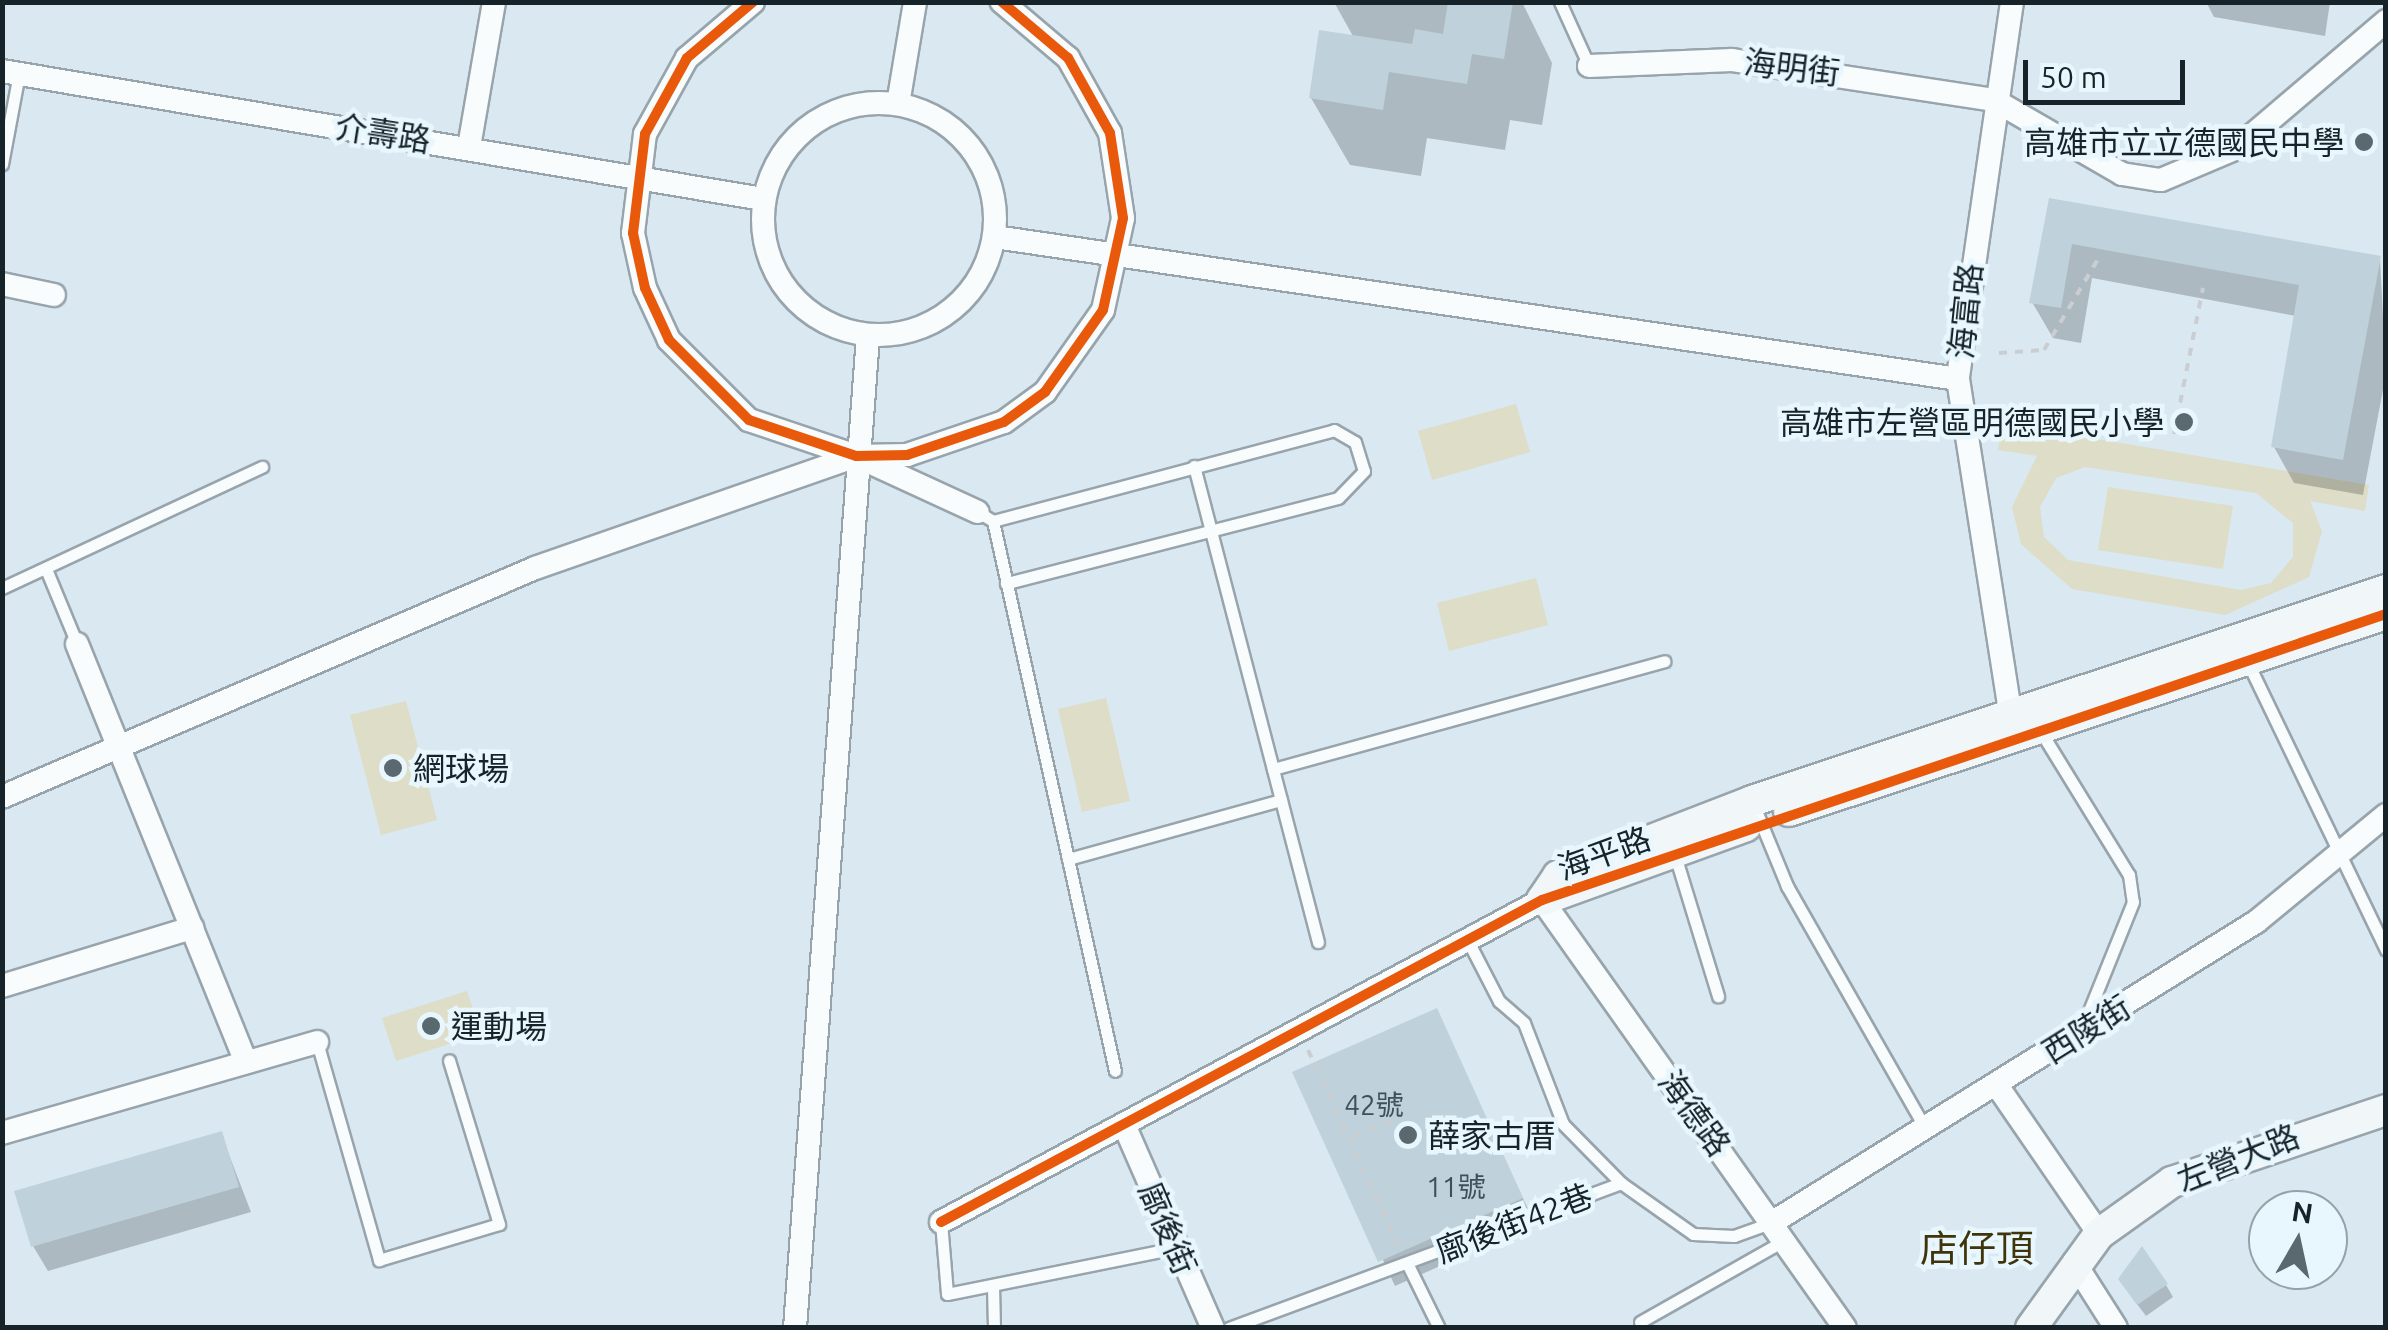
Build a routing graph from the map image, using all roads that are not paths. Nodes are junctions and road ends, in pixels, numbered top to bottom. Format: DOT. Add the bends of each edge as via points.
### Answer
graph roads {
  1 [pos="494,2"];
  2 [pos="753,2"];
  3 [pos="915,2"];
  4 [pos="1002,2"];
  5 [pos="1560,2"];
  6 [pos="2012,2"];
  7 [pos="2386,20"];
  8 [pos="1589,66"];
  9 [pos="10,72"];
  10 [pos="1994,100"];
  11 [pos="898,104"];
  12 [pos="469,147"];
  13 [pos="2,164"];
  14 [pos="635,176"];
  15 [pos="763,199"];
  16 [pos="995,237"];
  17 [pos="1118,261"];
  18 [pos="2,284"];
  19 [pos="54,294"];
  20 [pos="868,336"];
  21 [pos="1958,379"];
  22 [pos="856,456"];
  23 [pos="1194,466"];
  24 [pos="262,467"];
  25 [pos="985,516"];
  26 [pos="1210,529"];
  27 [pos="46,569"];
  28 [pos="1006,583"];
  29 [pos="2,588"];
  30 [pos="2386,590"];
  31 [pos="2386,614"];
  32 [pos="77,644"];
  33 [pos="2244,652"];
  34 [pos="1664,660"];
  35 [pos="2024,723"];
  36 [pos="121,753"];
  37 [pos="1273,770"];
  38 [pos="2,797"];
  39 [pos="1281,800"];
  40 [pos="1757,811"];
  41 [pos="2386,815"];
  42 [pos="1670,844"];
  43 [pos="2340,854"];
  44 [pos="1068,859"];
  45 [pos="1542,900"];
  46 [pos="192,928"];
  47 [pos="1468,939"];
  48 [pos="1318,942"];
  49 [pos="2386,950"];
  50 [pos="2,986"];
  51 [pos="1718,996"];
  52 [pos="2081,1032"];
  53 [pos="317,1042"];
  54 [pos="449,1060"];
  55 [pos="246,1062"];
  56 [pos="1115,1070"];
  57 [pos="1996,1084"];
  58 [pos="2386,1110"];
  59 [pos="1126,1127"];
  60 [pos="1925,1128"];
  61 [pos="2,1134"];
  62 [pos="1620,1183"];
  63 [pos="941,1222"];
  64 [pos="1779,1231"];
  65 [pos="2099,1234"];
  66 [pos="1176,1248"];
  67 [pos="2074,1262"];
  68 [pos="1407,1264"];
  69 [pos="993,1286"];
  70 [pos="1640,1322"];
  71 [pos="796,1328"];
  72 [pos="994,1328"];
  73 [pos="1213,1328"];
  74 [pos="1229,1328"];
  75 [pos="1439,1328"];
  76 [pos="1845,1328"];
  77 [pos="2031,1328"];
  78 [pos="2116,1328"];
  1 -- 12 [label="street"];
  2 -- 14 [label="street" via="679,70"];
  3 -- 11 [label="street"];
  4 -- 17 [label="street" via="1068,58 1110,133 1123,218"];
  5 -- 8 [label="lane"];
  6 -- 10 [label="street, 海富路"];
  7 -- 10 [label="street" via="2237,148 2186,175 2122,174"];
  8 -- 10 [label="street, 海明街" via="1732,60"];
  9 -- 12 [label="street, 介壽路"];
  9 -- 13 [label="lane"];
  10 -- 21 [label="street, 海富路"];
  11 -- 15 [label="street" via="838,110 811,124 772,170"];
  11 -- 16 [label="street" via="932,116 983,166"];
  12 -- 14 [label="street, 介壽路"];
  14 -- 15 [label="street, 介壽路"];
  14 -- 22 [label="street" via="633,233 668,340 749,420"];
  15 -- 20 [label="street" via="778,280 817,318"];
  16 -- 17 [label="street"];
  16 -- 20 [label="street" via="985,270 938,320"];
  17 -- 21 [label="street"];
  17 -- 22 [label="street" via="1078,354 1017,412 957,444"];
  18 -- 19 [label="street"];
  20 -- 22 [label="street"];
  21 -- 35 [label="street, 海富路"];
  22 -- 25 [label="street"];
  22 -- 36 [label="street" via="536,568"];
  22 -- 71 [label="street"];
  23 -- 25 [label="lane"];
  23 -- 26 [label="lane"];
  23 -- 26 [label="lane" via="1334,430 1355,442 1364,471 1338,498"];
  24 -- 27 [label="lane"];
  25 -- 28 [label="lane"];
  26 -- 28 [label="lane"];
  26 -- 37 [label="lane"];
  27 -- 29 [label="lane"];
  27 -- 32 [label="lane"];
  28 -- 44 [label="lane"];
  30 -- 33 [label="street, 海平路"];
  31 -- 33 [label="street, 海平路"];
  32 -- 36 [label="street"];
  33 -- 35 [label="street, 海平路"];
  33 -- 43 [label="lane"];
  34 -- 37 [label="lane"];
  35 -- 40 [label="street, 海平路"];
  35 -- 52 [label="lane" via="2129,875 2133,902 2094,982"];
  36 -- 38 [label="street"];
  36 -- 46 [label="street"];
  37 -- 39 [label="lane"];
  39 -- 44 [label="lane"];
  39 -- 48 [label="lane"];
  40 -- 42 [label="street, 海平路"];
  40 -- 60 [label="lane" via="1787,886"];
  41 -- 43 [label="street, 西陵街"];
  42 -- 45 [label="street, 海平路" via="1558,876"];
  42 -- 51 [label="lane"];
  43 -- 49 [label="lane"];
  43 -- 52 [label="street, 西陵街" via="2256,922"];
  44 -- 56 [label="lane"];
  45 -- 47 [label="street, 海平路"];
  45 -- 64 [label="street, 海德路"];
  46 -- 50 [label="street"];
  46 -- 55 [label="street"];
  47 -- 59 [label="street, 海平路"];
  47 -- 62 [label="lane" via="1499,1001 1524,1023 1563,1124"];
  52 -- 57 [label="street, 西陵街"];
  53 -- 54 [label="lane" via="379,1260 499,1224"];
  53 -- 55 [label="street"];
  55 -- 61 [label="street"];
  57 -- 60 [label="street, 西陵街"];
  57 -- 65 [label="street"];
  58 -- 65 [label="street, 左營大路" via="2213,1162"];
  59 -- 63 [label="street, 海平路"];
  59 -- 66 [label="street, 廍後街"];
  60 -- 64 [label="street, 西陵街"];
  62 -- 64 [label="lane" via="1693,1234"];
  62 -- 68 [label="lane, 廍後街42巷"];
  63 -- 69 [label="lane" via="947,1294"];
  64 -- 70 [label="lane"];
  64 -- 76 [label="street, 海德路"];
  65 -- 67 [label="street, 左營大路"];
  66 -- 69 [label="lane"];
  66 -- 73 [label="street, 廍後街"];
  67 -- 77 [label="street, 左營大路"];
  67 -- 78 [label="street"];
  68 -- 74 [label="lane, 廍後街42巷"];
  68 -- 75 [label="lane"];
  69 -- 72 [label="lane"];
}
